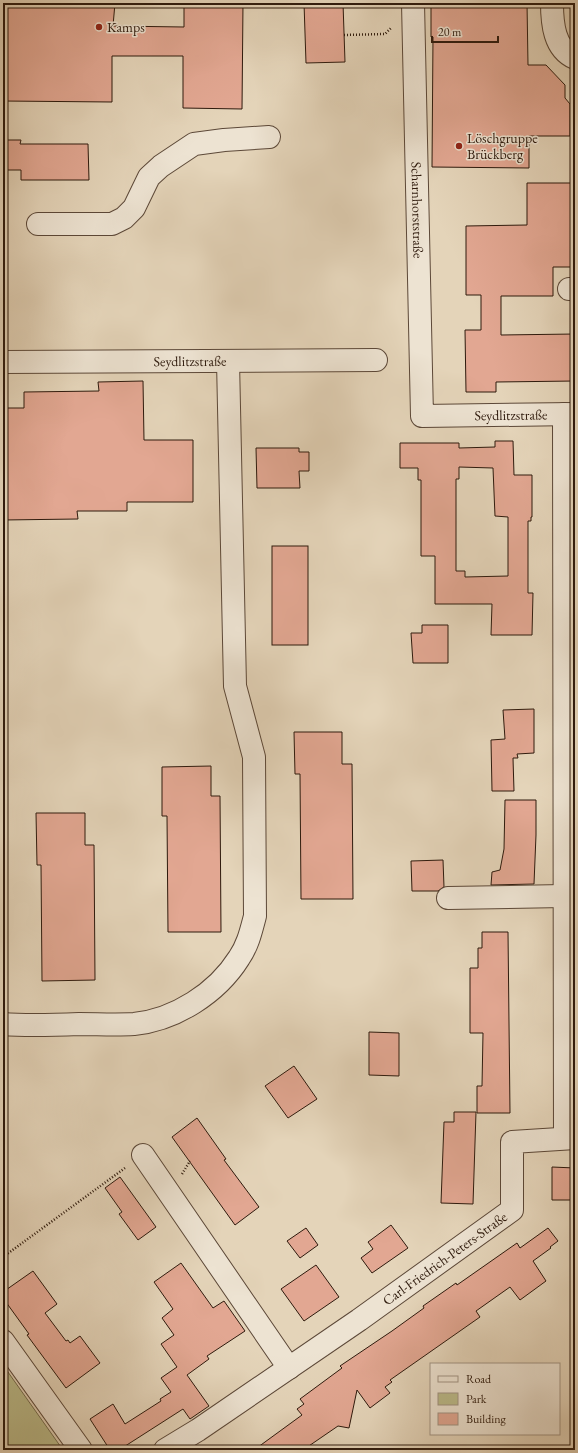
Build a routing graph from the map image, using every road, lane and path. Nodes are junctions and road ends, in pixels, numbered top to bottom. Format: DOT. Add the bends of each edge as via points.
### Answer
graph roads {
  1 [pos="552,3"];
  2 [pos="413,5"];
  3 [pos="344,35"];
  4 [pos="575,58"];
  5 [pos="269,137"];
  6 [pos="38,224"];
  7 [pos="376,360"];
  8 [pos="228,361"];
  9 [pos="3,362"];
  10 [pos="569,414"];
  11 [pos="422,416"];
  12 [pos="569,541"];
  13 [pos="568,891"];
  14 [pos="448,898"];
  15 [pos="3,1024"];
  16 [pos="570,1138"];
  17 [pos="143,1155"];
  18 [pos="3,1257"];
  19 [pos="3,1342"];
  20 [pos="289,1368"];
  21 [pos="81,1450"];
  22 [pos="165,1450"];
  1 -- 4 [label="street" via="556,37 562,49"];
  2 -- 3 [label="path" via="385,34"];
  2 -- 11 [label="street, Scharnhorststraße"];
  5 -- 6 [label="street" via="194,144 149,177 134,208 124,218 112,224"];
  7 -- 8 [label="street, Seydlitzstraße"];
  8 -- 9 [label="street, Seydlitzstraße"];
  8 -- 15 [label="street" via="234,686 254,757 255,916 250,937 239,958 211,990 200,999 159,1019 134,1024"];
  10 -- 11 [label="street, Seydlitzstraße"];
  10 -- 12 [label="street"];
  12 -- 13 [label="street"];
  13 -- 14 [label="street"];
  13 -- 16 [label="street"];
  16 -- 20 [label="street, Carl-Friedrich-Peters-Straße" via="512,1142 512,1210"];
  17 -- 18 [label="path"];
  17 -- 20 [label="street"];
  19 -- 21 [label="street"];
  20 -- 22 [label="street, Carl-Friedrich-Peters-Straße"];
}
